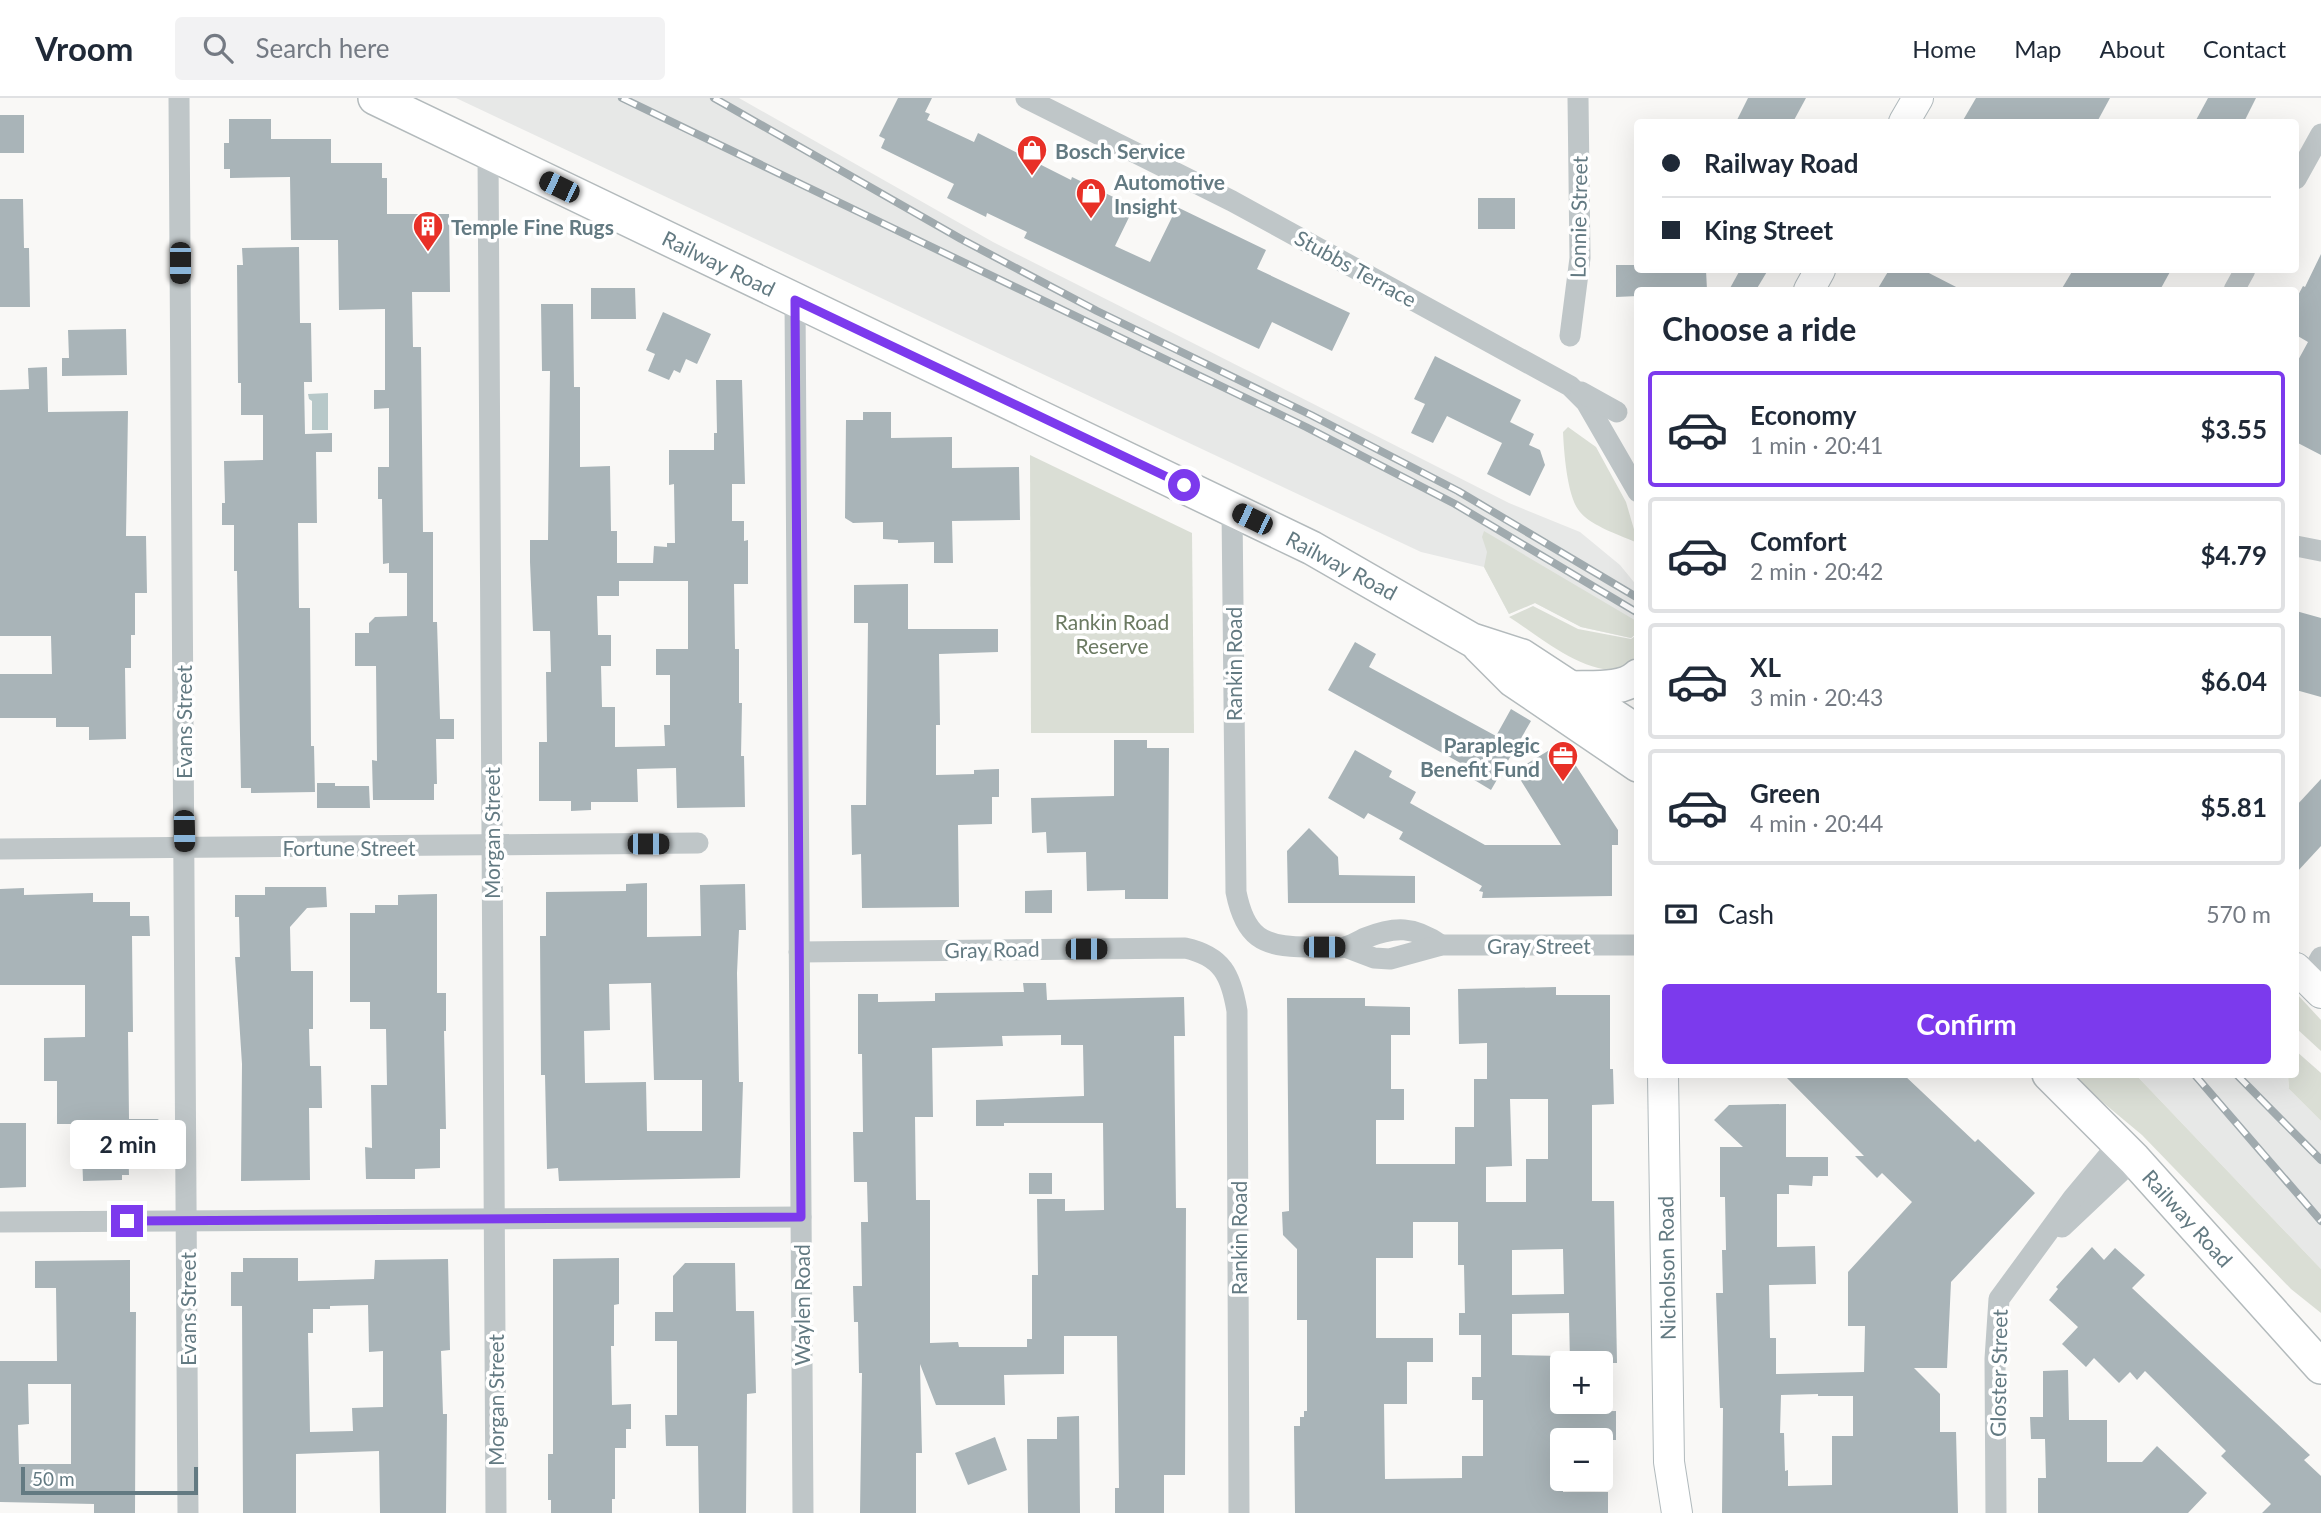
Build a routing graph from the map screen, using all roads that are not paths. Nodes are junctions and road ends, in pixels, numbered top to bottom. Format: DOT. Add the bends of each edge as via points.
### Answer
graph roads {
  1 [pos="179,98"];
  2 [pos="375,98"];
  3 [pos="1026,98"];
  4 [pos="1578,98"];
  5 [pos="1918,98"];
  6 [pos="1906,119"];
  7 [pos="2321,134"];
  8 [pos="488,153"];
  9 [pos="2299,174"];
  10 [pos="795,300"];
  11 [pos="1570,336"];
  12 [pos="1570,386"];
  13 [pos="1617,412"];
  14 [pos="1634,485"];
  15 [pos="1232,509"];
  16 [pos="2299,547"];
  17 [pos="2321,551"];
  18 [pos="1472,640"];
  19 [pos="1634,680"];
  20 [pos="1570,688"];
  21 [pos="1634,729"];
  22 [pos="1634,762"];
  23 [pos="698,843"];
  24 [pos="491,845"];
  25 [pos="184,848"];
  26 [pos="0,849"];
  27 [pos="1258,938"];
  28 [pos="1634,945"];
  29 [pos="799,952"];
  30 [pos="1222,967"];
  31 [pos="1663,1078"];
  32 [pos="2053,1078"];
  33 [pos="2127,1151"];
  34 [pos="801,1217"];
  35 [pos="493,1220"];
  36 [pos="187,1221"];
  37 [pos="0,1222"];
  38 [pos="2321,1367"];
  39 [pos="1669,1462"];
  40 [pos="188,1513"];
  41 [pos="496,1513"];
  42 [pos="803,1513"];
  43 [pos="1239,1513"];
  44 [pos="1659,1513"];
  45 [pos="1677,1513"];
  46 [pos="1996,1513"];
  1 -- 25 [label="street, Evans Street"];
  2 -- 8 [label="main road, Railway Road"];
  3 -- 12 [label="street, Stubbs Terrace" via="1232,201"];
  4 -- 11 [label="street, Lonnie Street" via="1580,258"];
  5 -- 6 [label="main road"];
  7 -- 9 [label="street"];
  8 -- 10 [label="main road, Railway Road"];
  8 -- 24 [label="street, Morgan Street"];
  10 -- 15 [label="main road, Railway Road"];
  10 -- 29 [label="street, Waylen Road"];
  12 -- 13 [label="street"];
  12 -- 14 [label="street, Stubbs Terrace" via="1586,402"];
  15 -- 18 [label="main road, Railway Road" via="1387,588"];
  15 -- 27 [label="street, Rankin Road" via="1236,892 1240,914"];
  16 -- 17 [label="street"];
  18 -- 20 [label="main road, Railway Road" via="1521,656"];
  18 -- 22 [label="main road, Railway Road" via="1513,680"];
  19 -- 20 [label="main road"];
  20 -- 21 [label="main road, Railway Road"];
  23 -- 24 [label="street, Fortune Street"];
  24 -- 25 [label="street, Fortune Street"];
  24 -- 35 [label="street, Morgan Street"];
  25 -- 26 [label="street, Fortune Street"];
  25 -- 36 [label="street, Evans Street"];
  27 -- 28 [label="street, Gray Street" via="1283,947 1345,947 1391,930 1409,929 1441,945"];
  29 -- 30 [label="street, Gray Road" via="1185,948 1204,952"];
  29 -- 34 [label="street, Waylen Road"];
  30 -- 43 [label="street, Rankin Road" via="1233,987 1237,1011"];
  31 -- 39 [label="main road, Nicholson Road"];
  32 -- 33 [label="main road, Railway Road"];
  33 -- 38 [label="main road, Railway Road"];
  33 -- 46 [label="street, Gloster Street" via="2073,1198 1999,1299"];
  34 -- 35 [label="street"];
  34 -- 42 [label="street, Waylen Road"];
  35 -- 36 [label="street"];
  35 -- 41 [label="street, Morgan Street"];
  36 -- 37 [label="street"];
  36 -- 40 [label="street, Evans Street"];
  39 -- 44 [label="main road, Nicholson Road"];
  39 -- 45 [label="main road, Nicholson Road"];
}
